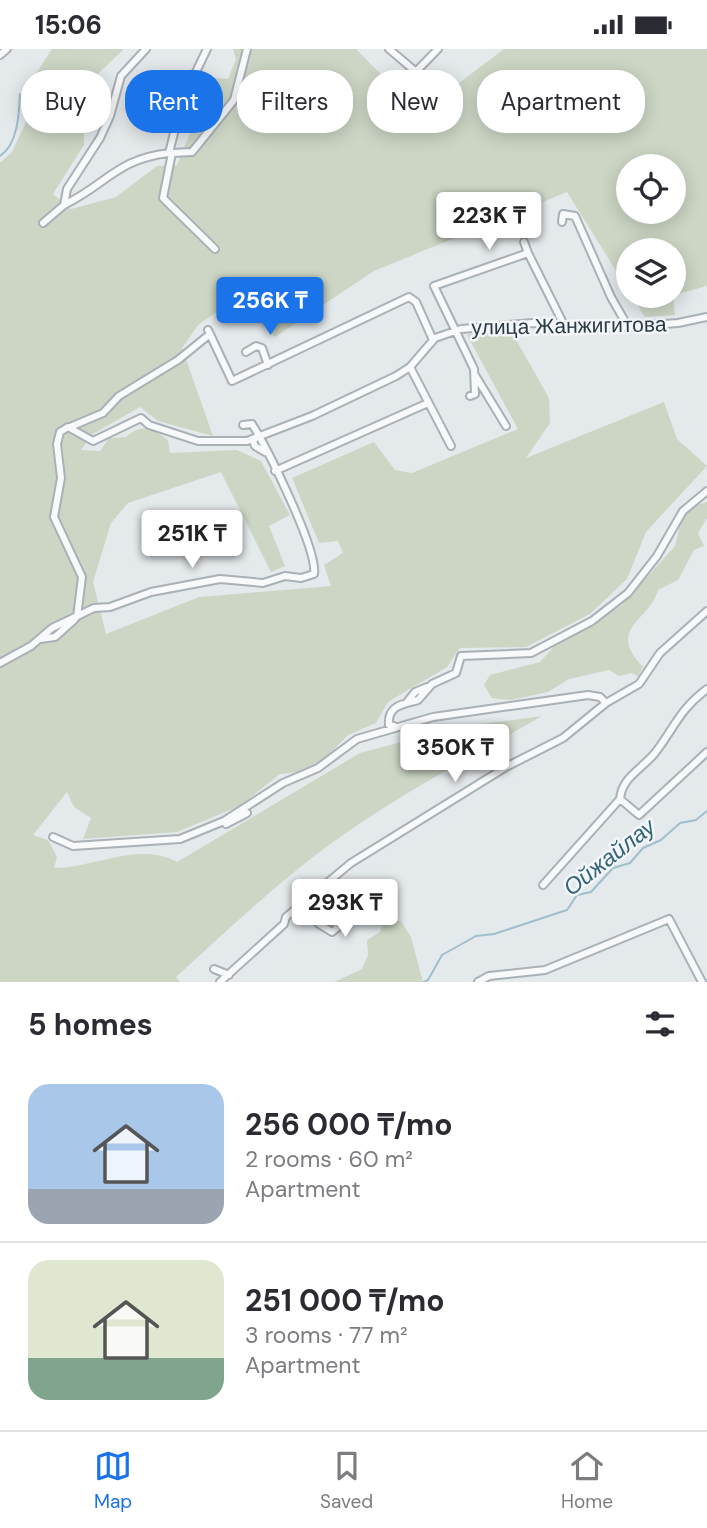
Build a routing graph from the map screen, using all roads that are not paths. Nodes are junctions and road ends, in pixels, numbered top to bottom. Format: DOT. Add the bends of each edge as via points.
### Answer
graph roads {
  1 [pos="7,49"];
  2 [pos="146,49"];
  3 [pos="207,49"];
  4 [pos="247,49"];
  5 [pos="389,49"];
  6 [pos="438,49"];
  7 [pos="0,55"];
  8 [pos="414,70"];
  9 [pos="416,70"];
  10 [pos="171,153"];
  11 [pos="64,205"];
  12 [pos="562,222"];
  13 [pos="43,223"];
  14 [pos="524,242"];
  15 [pos="215,249"];
  16 [pos="528,253"];
  17 [pos="707,317"];
  18 [pos="564,325"];
  19 [pos="627,325"];
  20 [pos="455,331"];
  21 [pos="433,340"];
  22 [pos="246,352"];
  23 [pos="268,365"];
  24 [pos="410,367"];
  25 [pos="475,375"];
  26 [pos="470,396"];
  27 [pos="428,403"];
  28 [pos="243,425"];
  29 [pos="506,426"];
  30 [pos="68,427"];
  31 [pos="258,438"];
  32 [pos="451,446"];
  33 [pos="275,471"];
  34 [pos="707,491"];
  35 [pos="707,611"];
  36 [pos="75,619"];
  37 [pos="0,663"];
  38 [pos="707,689"];
  39 [pos="606,703"];
  40 [pos="394,726"];
  41 [pos="707,752"];
  42 [pos="620,799"];
  43 [pos="53,837"];
  44 [pos="324,885"];
  45 [pos="543,885"];
  46 [pos="302,905"];
  47 [pos="214,969"];
  48 [pos="229,975"];
  49 [pos="220,982"];
  50 [pos="478,982"];
  51 [pos="702,982"];
  1 -- 7 [label="street"];
  2 -- 11 [label="street" via="121,76 110,116 67,189"];
  3 -- 10 [label="street" via="182,101"];
  4 -- 10 [label="street" via="234,100 192,152"];
  5 -- 8 [label="street"];
  6 -- 9 [label="street"];
  10 -- 11 [label="street" via="130,161"];
  10 -- 15 [label="street" via="163,198"];
  11 -- 13 [label="street"];
  12 -- 19 [label="street" via="563,214 575,216"];
  14 -- 16 [label="street"];
  16 -- 18 [label="street"];
  16 -- 20 [label="street" via="434,286"];
  17 -- 19 [label="street, улица Жанжигитова"];
  18 -- 19 [label="street, улица Жанжигитова" via="594,329"];
  18 -- 20 [label="street, улица Жанжигитова" via="506,324"];
  20 -- 21 [label="street, улица Жанжигитова"];
  20 -- 25 [label="street"];
  21 -- 23 [label="street" via="416,302 409,297"];
  21 -- 24 [label="street"];
  22 -- 23 [label="street" via="262,348"];
  23 -- 30 [label="street" via="232,381 209,332 178,360 119,396 103,413"];
  24 -- 27 [label="street"];
  24 -- 31 [label="street"];
  25 -- 26 [label="street" via="475,394"];
  25 -- 29 [label="street"];
  27 -- 32 [label="street"];
  27 -- 33 [label="street"];
  28 -- 31 [label="street" via="252,424"];
  30 -- 31 [label="street" via="93,441 141,418 149,425 204,442"];
  30 -- 36 [label="street" via="60,432 57,444 61,478 54,517 82,577"];
  31 -- 33 [label="street"];
  33 -- 36 [label="street" via="308,541 314,574 263,583 220,579 168,588 94,608"];
  34 -- 40 [label="street" via="685,508 657,556 620,601 531,653 464,655 456,673 429,687 418,700 392,710 388,720"];
  35 -- 39 [label="street" via="660,653 643,681"];
  36 -- 37 [label="street" via="52,628"];
  38 -- 42 [label="street" via="681,711 658,749 625,782"];
  39 -- 40 [label="street" via="588,695 433,716"];
  39 -- 44 [label="street" via="570,734 506,767 351,863"];
  40 -- 43 [label="street" via="357,739 318,768 283,783 234,815 178,839 73,846"];
  41 -- 42 [label="street" via="639,815"];
  42 -- 45 [label="street"];
  44 -- 46 [label="street"];
  44 -- 46 [label="street" via="336,906 337,928 325,930"];
  46 -- 48 [label="street"];
  47 -- 48 [label="street"];
  48 -- 49 [label="street"];
  50 -- 51 [label="street" via="489,976 545,970 669,919"];
}
